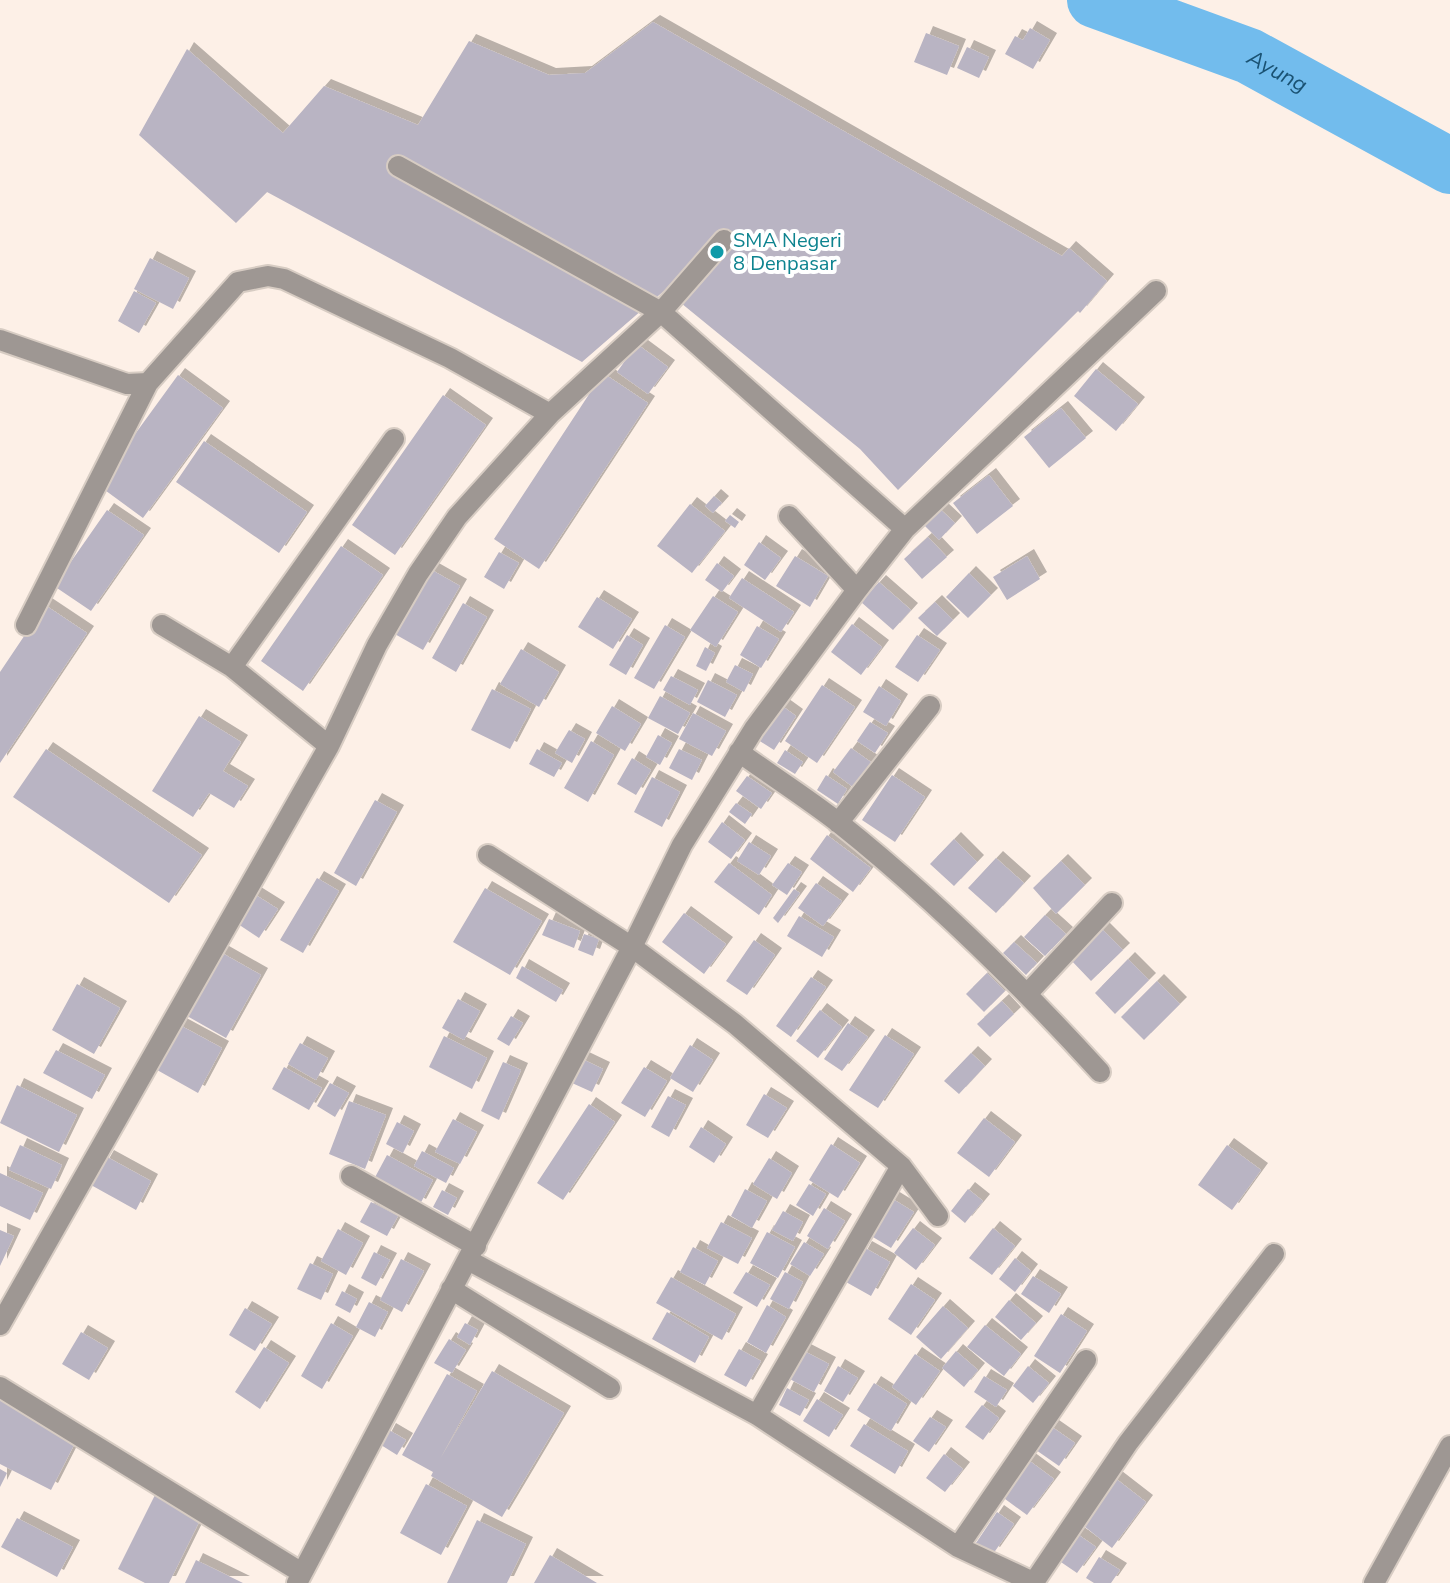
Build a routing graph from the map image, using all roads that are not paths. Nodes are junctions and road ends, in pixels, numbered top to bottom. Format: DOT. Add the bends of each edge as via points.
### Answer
graph roads {
  1 [pos="398,166"];
  2 [pos="724,240"];
  3 [pos="1156,291"];
  4 [pos="661,312"];
  5 [pos="0,340"];
  6 [pos="148,383"];
  7 [pos="550,414"];
  8 [pos="394,439"];
  9 [pos="789,516"];
  10 [pos="905,529"];
  11 [pos="857,590"];
  12 [pos="26,625"];
  13 [pos="162,625"];
  14 [pos="232,667"];
  15 [pos="930,706"];
  16 [pos="329,746"];
  17 [pos="739,752"];
  18 [pos="838,823"];
  19 [pos="488,855"];
  20 [pos="1112,903"];
  21 [pos="632,947"];
  22 [pos="1028,993"];
  23 [pos="1100,1072"];
  24 [pos="901,1166"];
  25 [pos="351,1176"];
  26 [pos="938,1216"];
  27 [pos="472,1253"];
  28 [pos="1274,1254"];
  29 [pos="451,1289"];
  30 [pos="0,1325"];
  31 [pos="1086,1360"];
  32 [pos="0,1387"];
  33 [pos="610,1388"];
  34 [pos="757,1415"];
  35 [pos="1450,1446"];
  36 [pos="958,1547"];
  37 [pos="299,1578"];
  38 [pos="1034,1583"];
  39 [pos="1374,1583"];
  1 -- 4 [label="street"];
  2 -- 4 [label="street"];
  3 -- 10 [label="street"];
  4 -- 7 [label="street"];
  4 -- 10 [label="street"];
  5 -- 6 [label="street" via="127,384"];
  6 -- 7 [label="street" via="238,282 268,276 450,358"];
  6 -- 12 [label="street"];
  7 -- 16 [label="street" via="457,517 418,574"];
  8 -- 14 [label="street"];
  9 -- 11 [label="street"];
  10 -- 11 [label="street"];
  11 -- 17 [label="street"];
  13 -- 14 [label="street"];
  14 -- 16 [label="street"];
  15 -- 18 [label="street"];
  16 -- 30 [label="street"];
  17 -- 18 [label="street"];
  17 -- 21 [label="street" via="682,845"];
  18 -- 22 [label="street"];
  19 -- 21 [label="street"];
  20 -- 22 [label="street"];
  21 -- 24 [label="street" via="735,1024"];
  21 -- 27 [label="street"];
  22 -- 23 [label="street"];
  24 -- 26 [label="street"];
  24 -- 34 [label="street"];
  25 -- 27 [label="street"];
  27 -- 29 [label="street"];
  27 -- 34 [label="street"];
  28 -- 38 [label="street" via="1128,1443"];
  29 -- 33 [label="street"];
  29 -- 37 [label="street"];
  31 -- 36 [label="street"];
  32 -- 37 [label="street"];
  34 -- 36 [label="street"];
  35 -- 39 [label="street"];
  36 -- 38 [label="street"];
}
